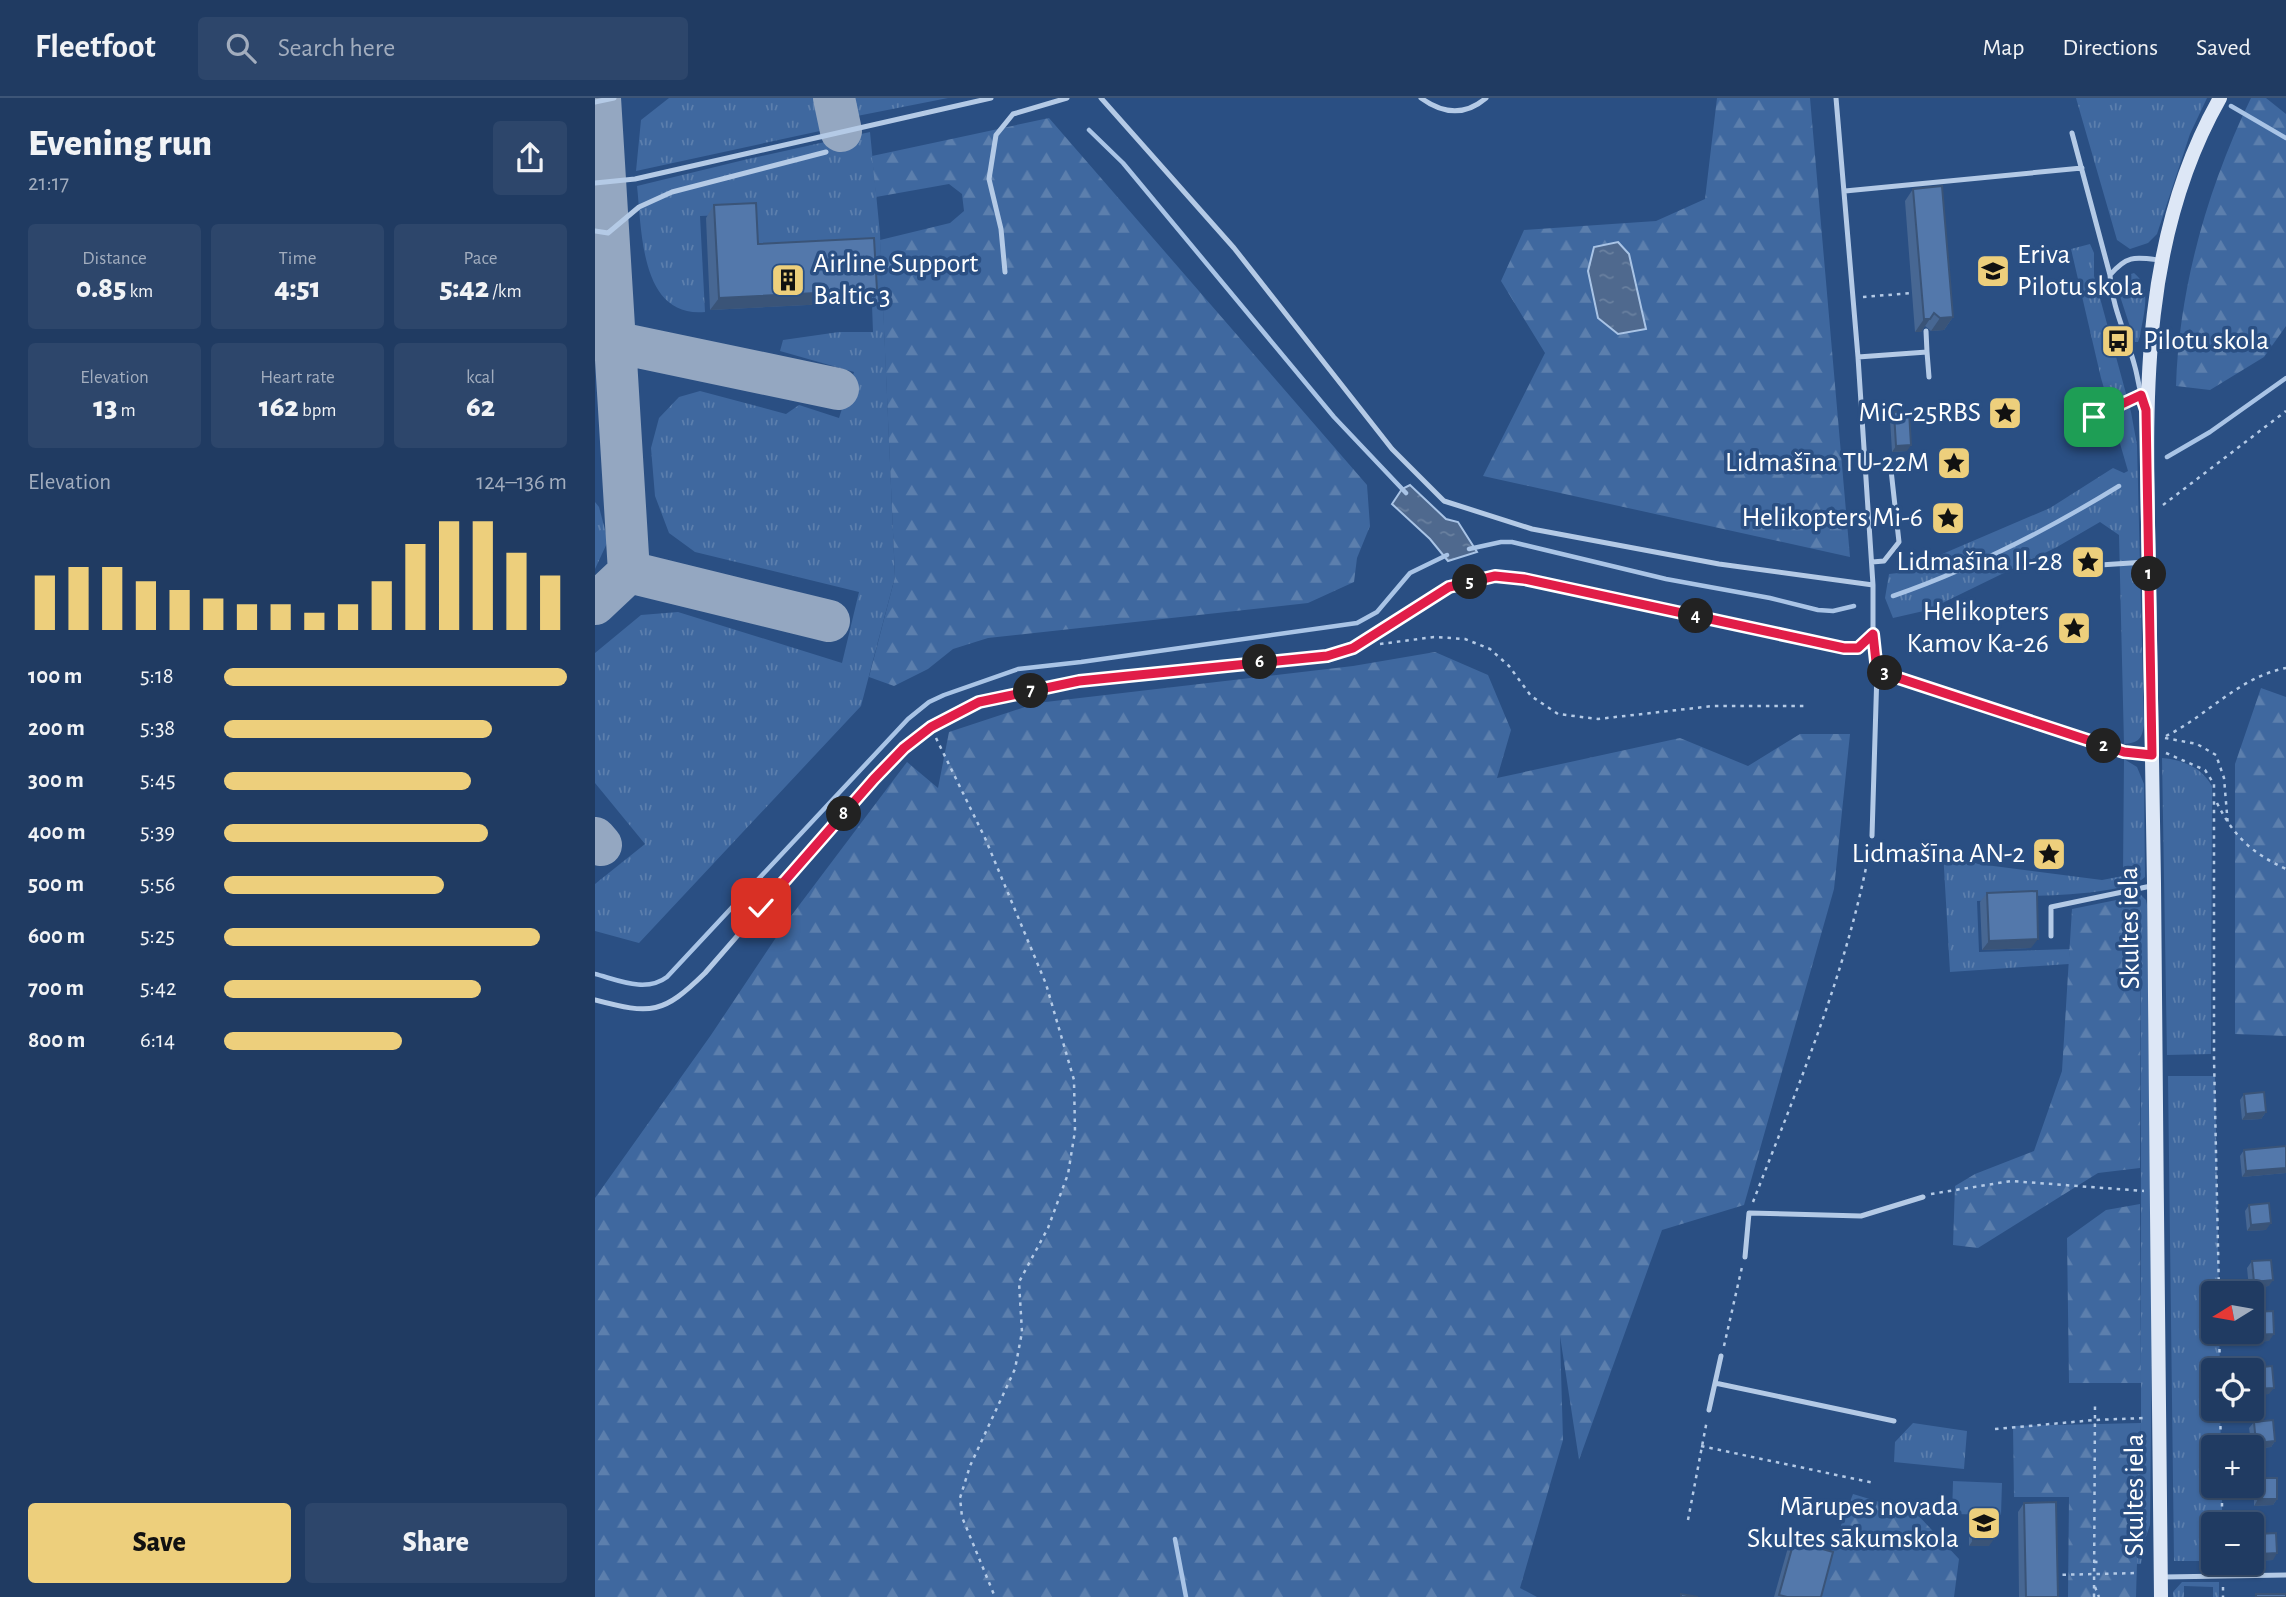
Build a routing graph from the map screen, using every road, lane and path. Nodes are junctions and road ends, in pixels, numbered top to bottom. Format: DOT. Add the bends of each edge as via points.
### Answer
graph roads {
  1 [pos="614,98"];
  2 [pos="991,98"];
  3 [pos="1067,98"];
  4 [pos="1101,98"];
  5 [pos="1421,98"];
  6 [pos="1486,98"];
  7 [pos="1836,98"];
  8 [pos="2220,98"];
  9 [pos="595,102"];
  10 [pos="2072,133"];
  11 [pos="826,152"];
  12 [pos="2082,168"];
  13 [pos="595,183"];
  14 [pos="1845,191"];
  15 [pos="595,231"];
  16 [pos="2161,260"];
  17 [pos="1005,272"];
  18 [pos="2110,275"];
  19 [pos="1912,293"];
  20 [pos="1853,298"];
  21 [pos="1926,331"];
  22 [pos="1927,352"];
  23 [pos="1858,357"];
  24 [pos="1929,377"];
  25 [pos="2141,395"];
  26 [pos="2146,410"];
  27 [pos="2286,411"];
  28 [pos="2094,417"];
  29 [pos="1891,470"];
  30 [pos="2148,516"];
  31 [pos="1872,562"];
  32 [pos="2149,562"];
  33 [pos="2100,565"];
  34 [pos="1873,585"];
  35 [pos="1873,634"];
  36 [pos="1380,644"];
  37 [pos="2286,668"];
  38 [pos="1877,671"];
  39 [pos="1806,706"];
  40 [pos="931,727"];
  41 [pos="2152,755"];
  42 [pos="2215,800"];
  43 [pos="2228,825"];
  44 [pos="1872,836"];
  45 [pos="2286,869"];
  46 [pos="2154,886"];
  47 [pos="2052,936"];
  48 [pos="595,1000"];
  49 [pos="2157,1192"];
  50 [pos="1923,1196"];
  51 [pos="1749,1213"];
  52 [pos="1745,1257"];
  53 [pos="2219,1281"];
  54 [pos="1721,1356"];
  55 [pos="1715,1383"];
  56 [pos="2095,1402"];
  57 [pos="1709,1410"];
  58 [pos="2159,1417"];
  59 [pos="2095,1420"];
  60 [pos="1894,1421"];
  61 [pos="1995,1429"];
  62 [pos="1701,1446"];
  63 [pos="1874,1483"];
  64 [pos="1688,1520"];
  65 [pos="2094,1562"];
  66 [pos="2102,1562"];
  67 [pos="2139,1573"];
  68 [pos="2286,1574"];
  69 [pos="2050,1575"];
  70 [pos="2094,1575"];
  71 [pos="2160,1577"];
  72 [pos="2094,1585"];
  73 [pos="995,1597"];
  74 [pos="2094,1597"];
  75 [pos="2099,1597"];
  76 [pos="2161,1597"];
  1 -- 9 [label="lane"];
  2 -- 13 [label="lane" via="635,179"];
  3 -- 17 [label="lane" via="1013,114 996,135 989,179"];
  4 -- 34 [label="lane" via="1234,248 1392,449 1444,501 1545,532 1719,564"];
  5 -- 6 [label="lane" via="1448,112 1477,106"];
  7 -- 14 [label="lane"];
  8 -- 16 [label="main road, Skultes iela" via="2198,138"];
  10 -- 12 [label="lane"];
  11 -- 15 [label="lane" via="672,192 639,207 608,233"];
  12 -- 14 [label="lane"];
  12 -- 18 [label="lane"];
  14 -- 20 [label="lane"];
  16 -- 18 [label="lane" via="2135,257"];
  16 -- 26 [label="main road, Skultes iela"];
  18 -- 25 [label="lane"];
  19 -- 20 [label="path"];
  20 -- 23 [label="lane"];
  21 -- 22 [label="lane"];
  22 -- 23 [label="lane"];
  22 -- 24 [label="lane"];
  23 -- 31 [label="lane"];
  25 -- 26 [label="lane"];
  25 -- 28 [label="lane"];
  26 -- 30 [label="main road, Skultes iela"];
  27 -- 30 [label="path"];
  29 -- 31 [label="lane" via="1899,542 1884,561"];
  30 -- 32 [label="main road, Skultes iela"];
  31 -- 34 [label="lane"];
  32 -- 33 [label="lane"];
  32 -- 41 [label="main road, Skultes iela"];
  34 -- 35 [label="lane"];
  35 -- 38 [label="lane"];
  35 -- 40 [label="lane" via="1858,648 1844,648 1495,576 1449,587 1353,648 1327,656 1079,681 979,702"];
  36 -- 39 [label="path" via="1434,637 1478,643 1509,666 1531,696 1558,715 1598,719 1713,706"];
  37 -- 43 [label="path" via="2269,671 2224,696 2162,737 2197,744 2216,755 2224,778"];
  38 -- 41 [label="lane" via="2100,747"];
  38 -- 44 [label="lane"];
  40 -- 48 [label="lane" via="874,779 680,997 666,1006 649,1008 624,1008"];
  40 -- 73 [label="path" via="985,838 1046,984 1074,1080 1075,1131 1068,1174 1048,1228 1019,1282 1022,1332 1015,1369 960,1497 962,1517"];
  41 -- 42 [label="path" via="2163,752 2205,771 2214,784"];
  41 -- 46 [label="main road, Skultes iela"];
  42 -- 43 [label="path"];
  42 -- 53 [label="path"];
  43 -- 45 [label="path" via="2239,839"];
  44 -- 51 [label="path" via="1861,896 1824,1016"];
  46 -- 47 [label="lane" via="2051,907"];
  46 -- 49 [label="main road, Skultes iela"];
  49 -- 50 [label="path" via="2011,1181"];
  49 -- 58 [label="main road, Skultes iela"];
  50 -- 51 [label="lane" via="1861,1216"];
  51 -- 52 [label="lane"];
  52 -- 54 [label="path"];
  54 -- 55 [label="lane"];
  55 -- 57 [label="lane"];
  55 -- 60 [label="lane"];
  56 -- 59 [label="path"];
  57 -- 62 [label="path"];
  58 -- 59 [label="path"];
  58 -- 71 [label="main road, Skultes iela"];
  59 -- 61 [label="path"];
  59 -- 65 [label="path"];
  62 -- 63 [label="path"];
  62 -- 64 [label="path"];
  65 -- 66 [label="path"];
  65 -- 70 [label="path"];
  67 -- 70 [label="path"];
  68 -- 71 [label="lane"];
  69 -- 70 [label="path"];
  70 -- 72 [label="path"];
  71 -- 76 [label="main road, Skultes iela"];
  72 -- 74 [label="path"];
  72 -- 75 [label="path"];
}
